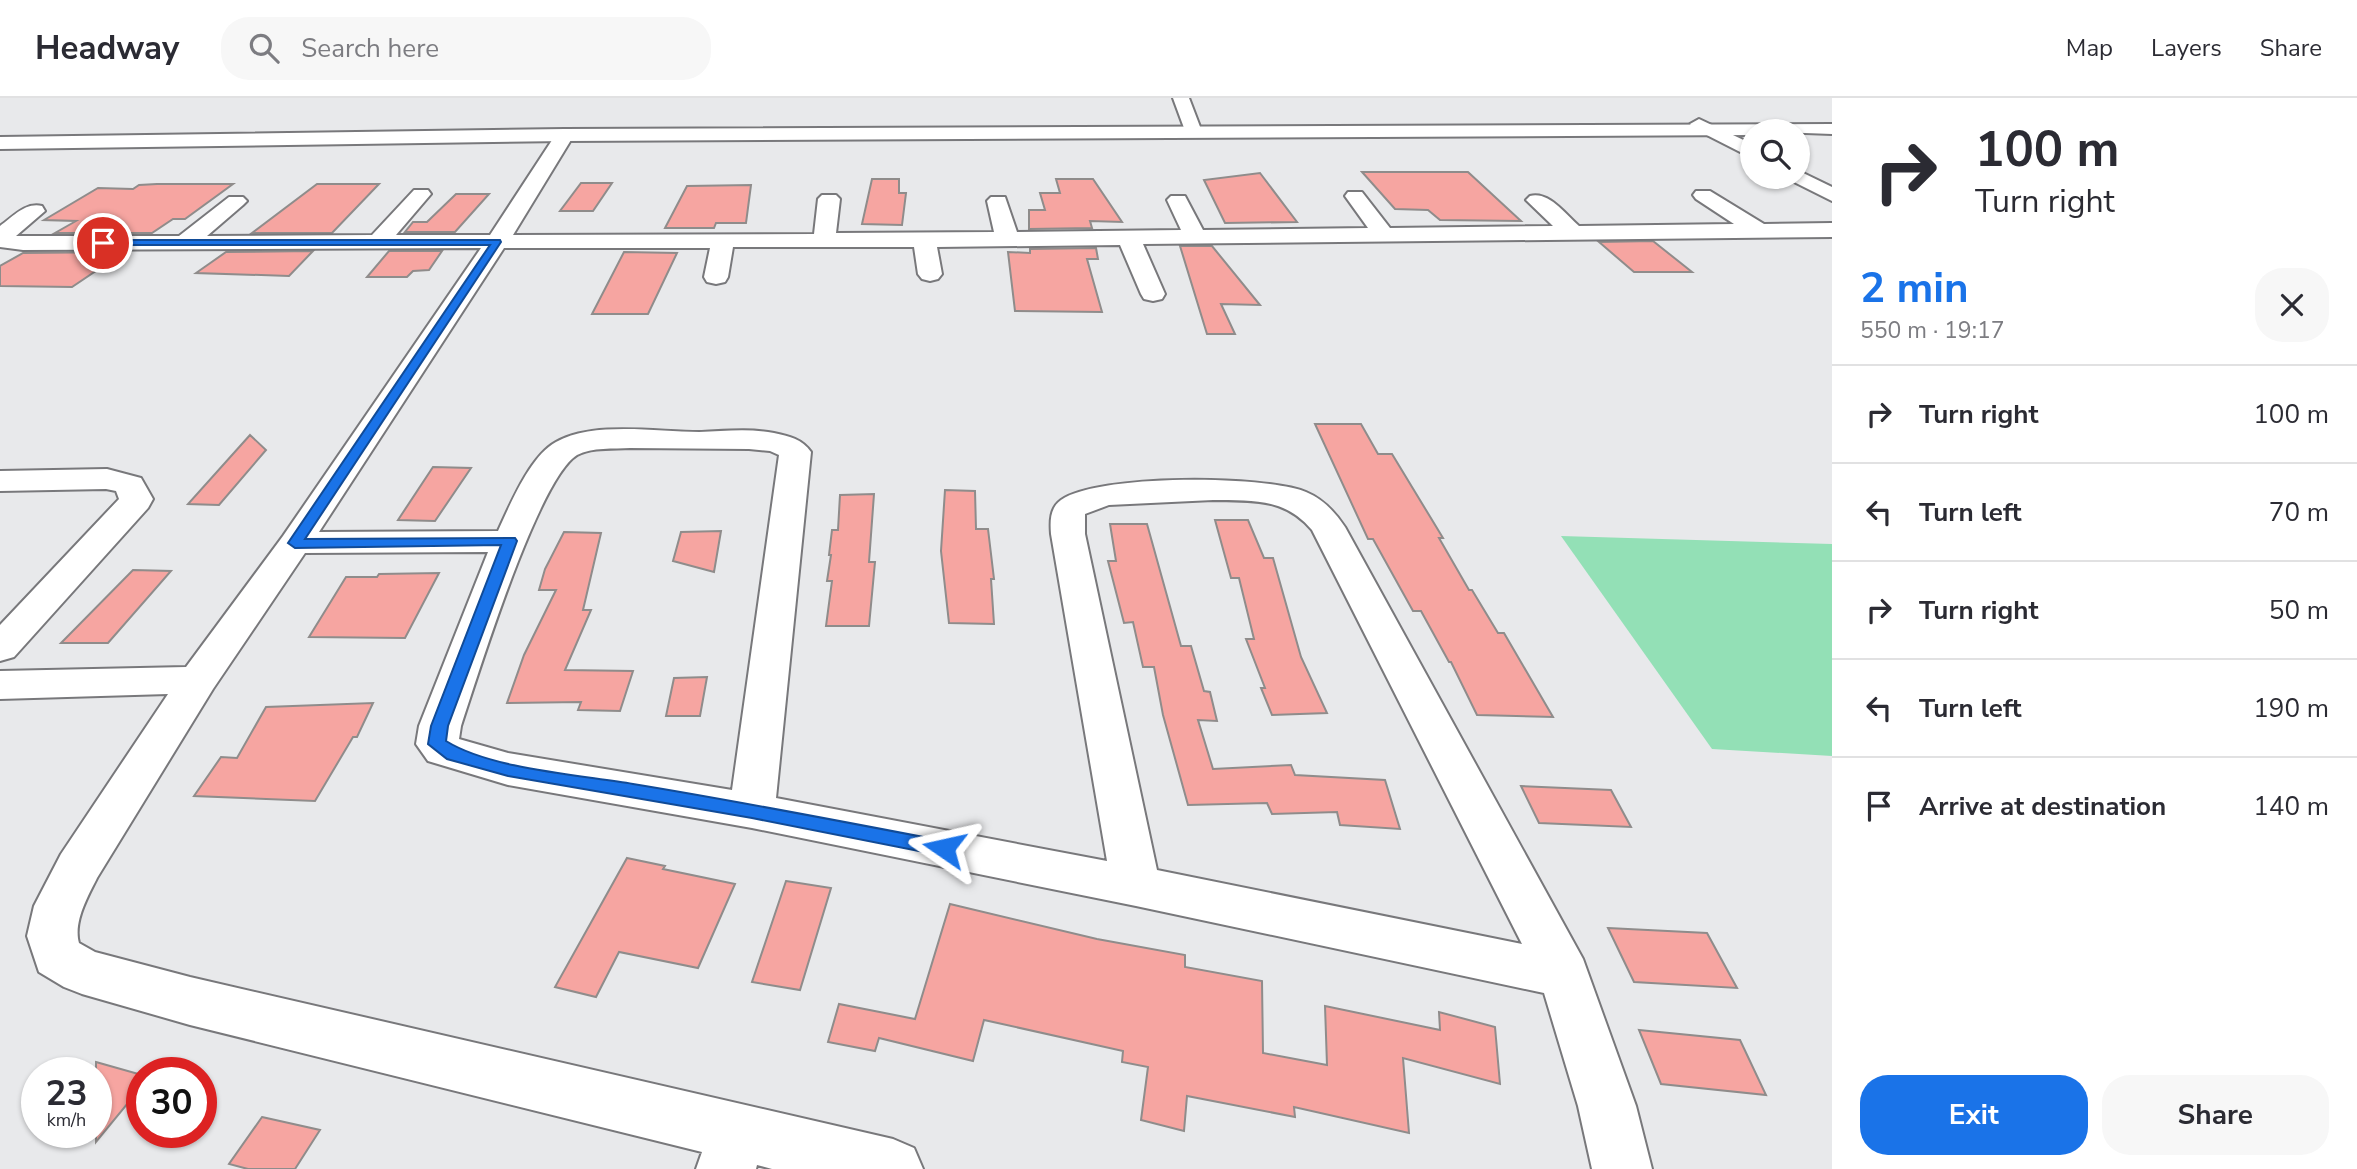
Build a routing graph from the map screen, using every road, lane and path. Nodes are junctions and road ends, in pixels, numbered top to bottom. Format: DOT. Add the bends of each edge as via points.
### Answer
graph roads {
  1 [pos="1181,98"];
  2 [pos="1832,126"];
  3 [pos="1704,127"];
  4 [pos="1193,132"];
  5 [pos="564,137"];
  6 [pos="0,143"];
  7 [pos="1740,146"];
  8 [pos="1810,183"];
  9 [pos="421,194"];
  10 [pos="1703,195"];
  11 [pos="1832,195"];
  12 [pos="1355,196"];
  13 [pos="829,199"];
  14 [pos="1178,200"];
  15 [pos="1537,200"];
  16 [pos="236,201"];
  17 [pos="998,201"];
  18 [pos="34,211"];
  19 [pos="1758,230"];
  20 [pos="1832,230"];
  21 [pos="1572,232"];
  22 [pos="1383,234"];
  23 [pos="1195,236"];
  24 [pos="0,237"];
  25 [pos="1128,237"];
  26 [pos="1007,239"];
  27 [pos="723,240"];
  28 [pos="824,240"];
  29 [pos="924,240"];
  30 [pos="378,242"];
  31 [pos="497,242"];
  32 [pos="184,243"];
  33 [pos="930,274"];
  34 [pos="716,277"];
  35 [pos="1153,294"];
  36 [pos="0,481"];
  37 [pos="509,541"];
  38 [pos="295,543"];
  39 [pos="0,648"];
  40 [pos="198,680"];
  41 [pos="0,685"];
  42 [pos="752,811"];
  43 [pos="1136,886"];
  44 [pos="1566,975"];
  45 [pos="732,1151"];
  46 [pos="892,1169"];
  47 [pos="1622,1169"];
  1 -- 4 [label="street"];
  2 -- 3 [label="street"];
  3 -- 4 [label="street"];
  3 -- 7 [label="street"];
  4 -- 5 [label="street"];
  5 -- 6 [label="street"];
  5 -- 31 [label="street"];
  8 -- 11 [label="street"];
  9 -- 30 [label="street"];
  10 -- 19 [label="street"];
  12 -- 22 [label="street"];
  13 -- 28 [label="street"];
  14 -- 23 [label="street"];
  15 -- 21 [label="street"];
  16 -- 32 [label="street"];
  17 -- 26 [label="street"];
  18 -- 24 [label="street"];
  19 -- 20 [label="street"];
  19 -- 21 [label="street"];
  21 -- 22 [label="street"];
  22 -- 23 [label="street"];
  23 -- 25 [label="street"];
  24 -- 32 [label="street" via="13,243"];
  25 -- 26 [label="street"];
  25 -- 35 [label="street"];
  26 -- 29 [label="street"];
  27 -- 28 [label="street"];
  27 -- 31 [label="street"];
  27 -- 34 [label="street"];
  28 -- 29 [label="street"];
  29 -- 33 [label="street"];
  30 -- 31 [label="street"];
  30 -- 32 [label="street"];
  31 -- 38 [label="street"];
  36 -- 39 [label="street" via="107,479 130,485 136,499"];
  37 -- 38 [label="street"];
  37 -- 42 [label="street" via="437,744 454,754 508,769"];
  37 -- 42 [label="street" via="545,468 573,446 604,441 758,440 784,443 795,452"];
  38 -- 40 [label="street"];
  40 -- 41 [label="street"];
  40 -- 45 [label="street" via="79,867 52,936 57,956 82,971 122,984"];
  42 -- 43 [label="street"];
  43 -- 44 [label="street"];
  43 -- 44 [label="street" via="1068,534 1068,513 1080,501 1103,495 1236,489 1282,495 1311,508 1328,527"];
  44 -- 47 [label="street"];
  45 -- 46 [label="street"];
}
